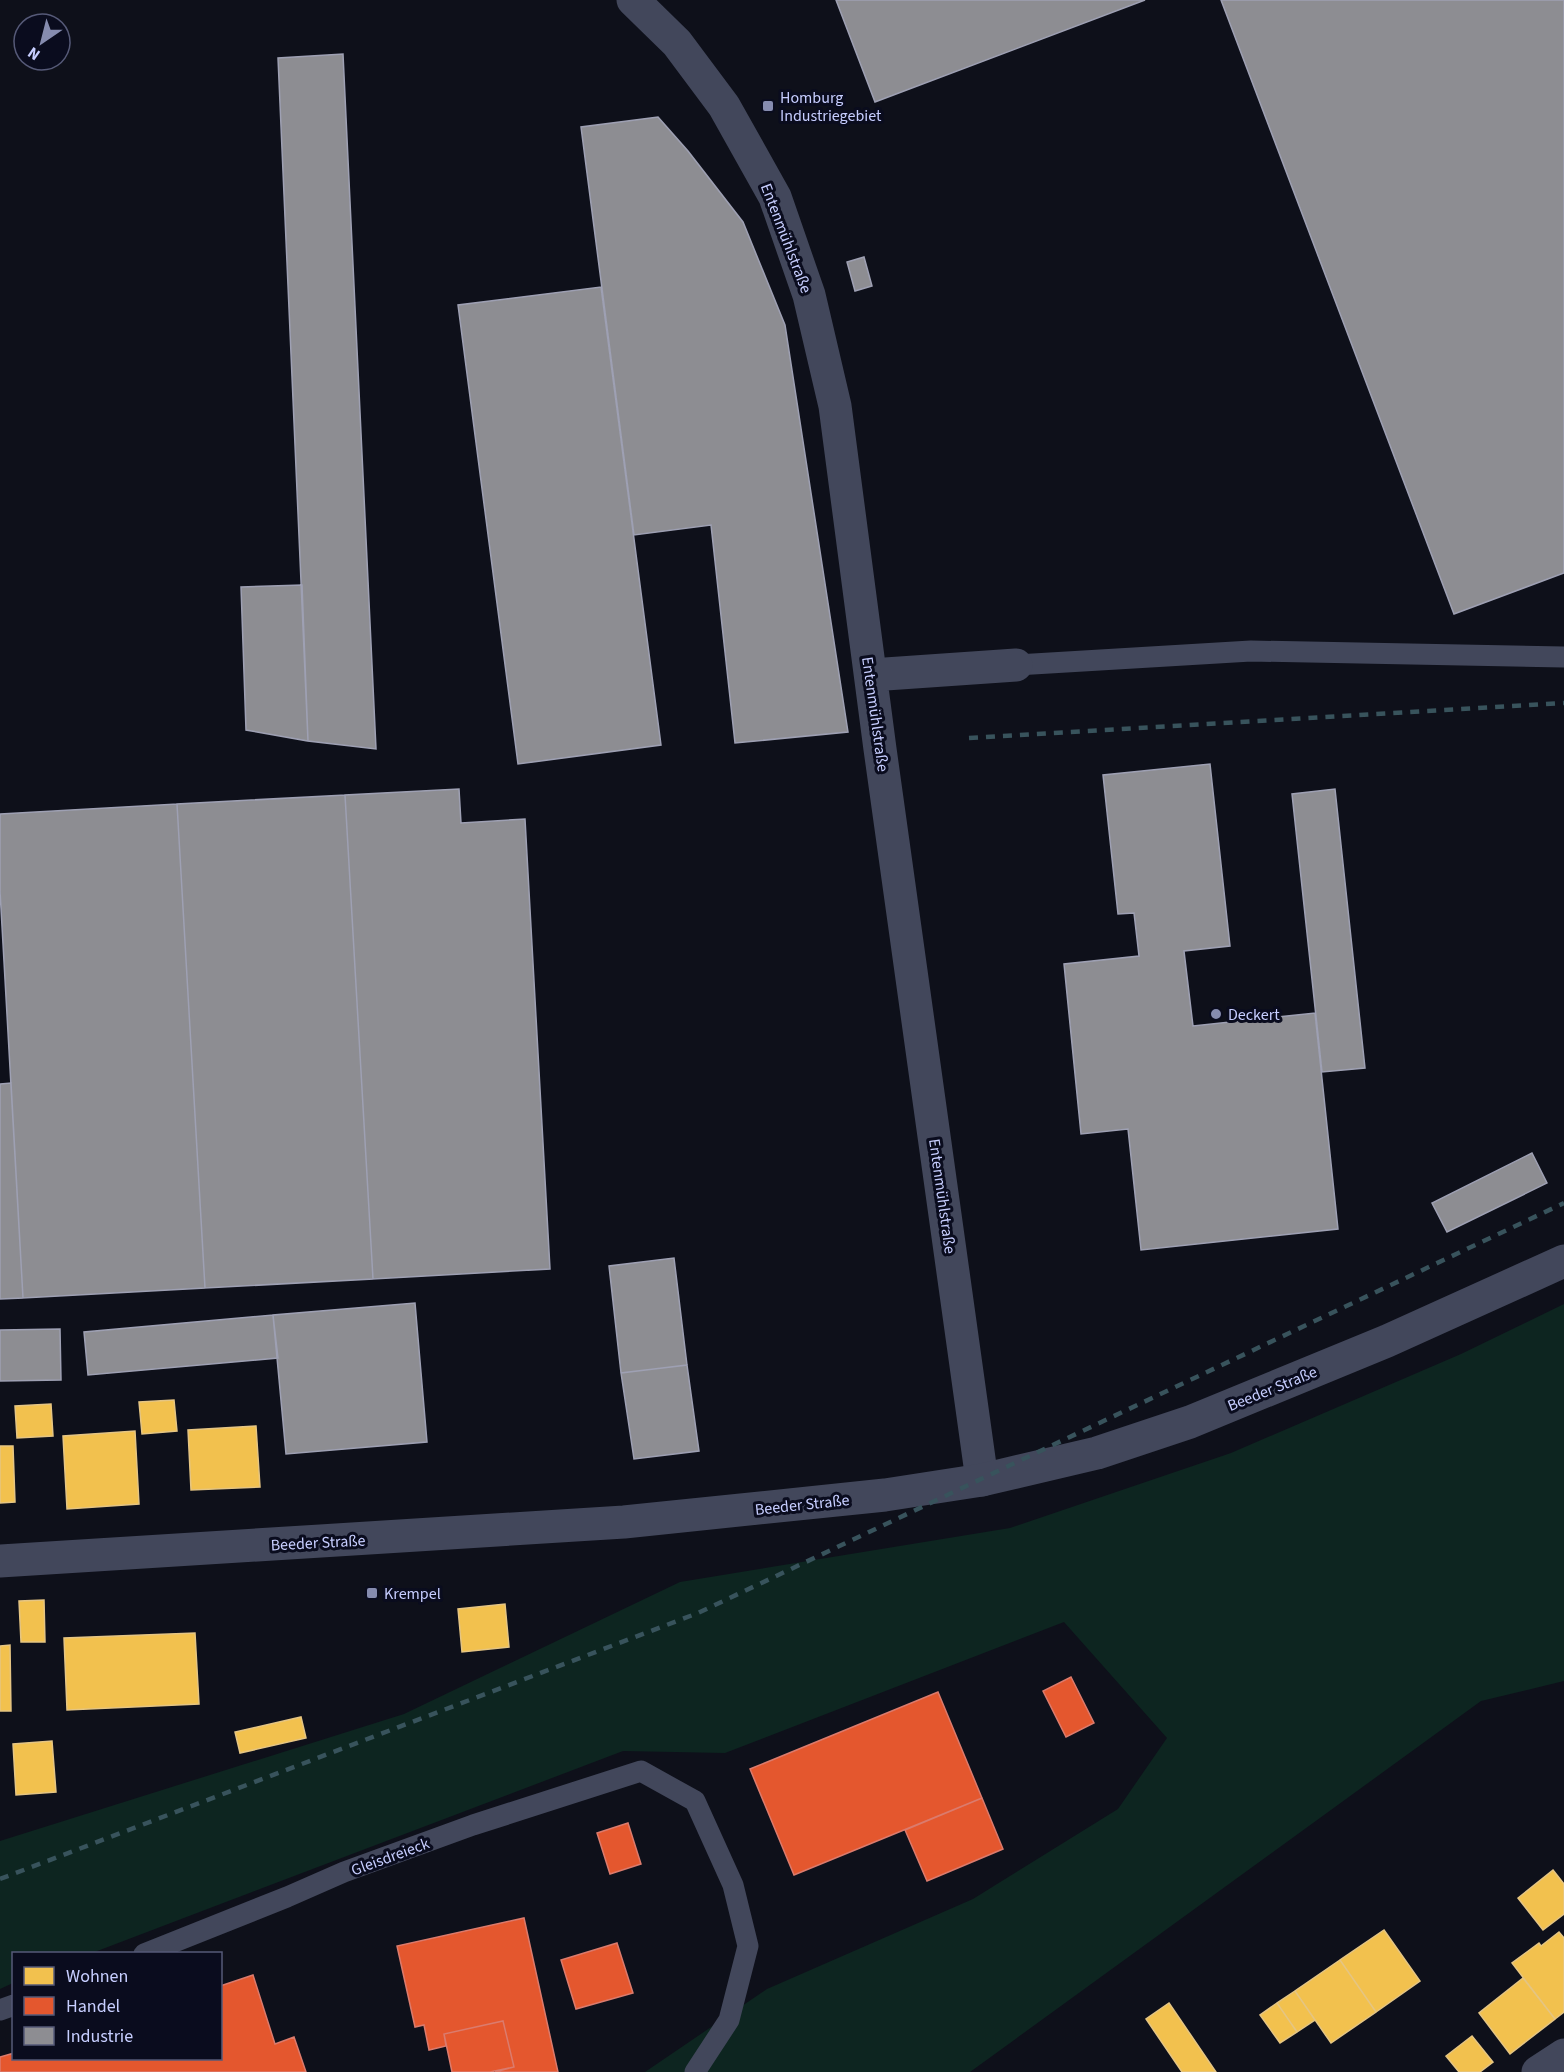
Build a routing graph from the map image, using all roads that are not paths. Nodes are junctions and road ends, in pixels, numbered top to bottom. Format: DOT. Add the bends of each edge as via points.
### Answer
graph roads {
  1 [pos="633,0"];
  2 [pos="1564,657"];
  3 [pos="1016,665"];
  4 [pos="871,675"];
  5 [pos="1564,1261"];
  6 [pos="982,1480"];
  7 [pos="0,1561"];
  8 [pos="147,1952"];
  9 [pos="1564,2055"];
  10 [pos="695,2072"];
  11 [pos="1538,2072"];
  1 -- 4 [label="street, Entenmühlstraße" via="676,44 724,106 775,197 809,294 835,406"];
  2 -- 3 [label="lane" via="1251,651"];
  3 -- 4 [label="street"];
  4 -- 6 [label="street, Entenmühlstraße"];
  5 -- 6 [label="street, Beeder Straße" via="1387,1341 1190,1422 1097,1453"];
  6 -- 7 [label="street, Beeder Straße" via="885,1495 624,1522"];
  8 -- 10 [label="lane, Gleisdreieck" via="344,1872 641,1771 695,1801 734,1885 748,1946 729,2020"];
  9 -- 11 [label="street"];
}
